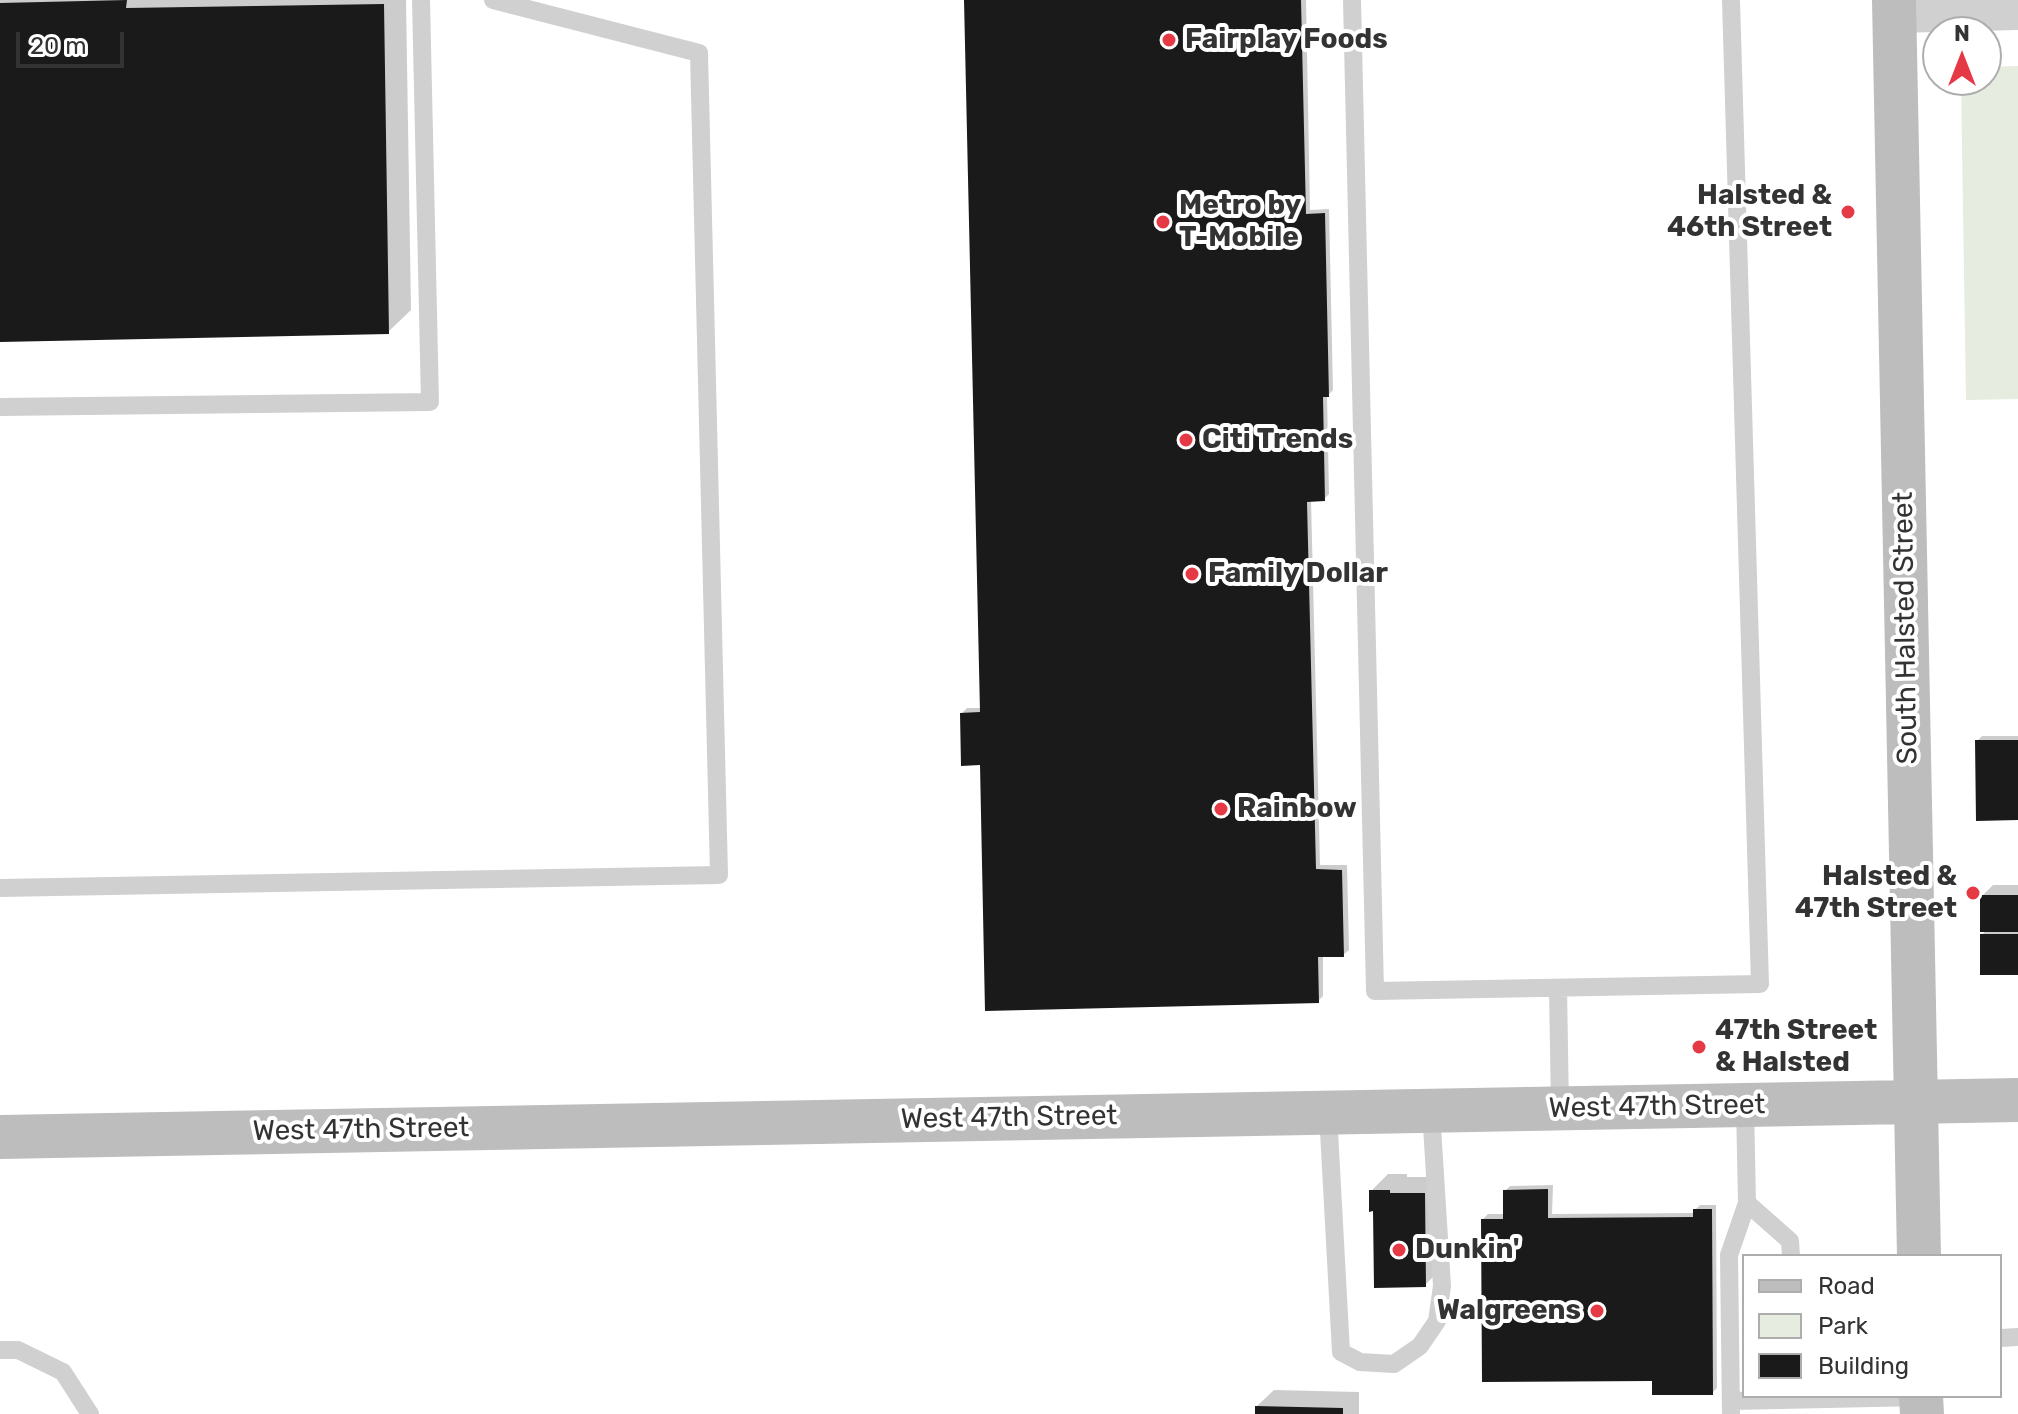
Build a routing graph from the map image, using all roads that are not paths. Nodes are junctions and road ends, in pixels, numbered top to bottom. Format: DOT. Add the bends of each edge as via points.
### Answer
graph roads {
  1 [pos="421,0"];
  2 [pos="493,0"];
  3 [pos="1352,0"];
  4 [pos="1731,0"];
  5 [pos="1894,8"];
  6 [pos="2018,13"];
  7 [pos="0,407"];
  8 [pos="0,888"];
  9 [pos="1558,988"];
  10 [pos="2018,1100"];
  11 [pos="1916,1102"];
  12 [pos="1745,1105"];
  13 [pos="1560,1108"];
  14 [pos="1431,1111"];
  15 [pos="1328,1113"];
  16 [pos="0,1137"];
  17 [pos="1747,1203"];
  18 [pos="1791,1254"];
  19 [pos="1919,1254"];
  20 [pos="0,1350"];
  21 [pos="1886,1398"];
  22 [pos="1797,1403"];
  23 [pos="1731,1408"];
  24 [pos="90,1414"];
  1 -- 7 [label="lane" via="430,402"];
  2 -- 8 [label="lane" via="699,53 719,875"];
  3 -- 9 [label="lane" via="1375,991"];
  4 -- 9 [label="lane" via="1760,984"];
  5 -- 6 [label="street"];
  5 -- 11 [label="main road, South Halsted Street"];
  9 -- 13 [label="lane"];
  10 -- 11 [label="main road, West 47th Street"];
  11 -- 12 [label="main road, West 47th Street"];
  11 -- 19 [label="main road, South Halsted Street"];
  12 -- 13 [label="main road, West 47th Street"];
  12 -- 17 [label="lane"];
  13 -- 14 [label="main road, West 47th Street"];
  14 -- 15 [label="main road, West 47th Street"];
  14 -- 15 [label="lane" via="1442,1286 1437,1321 1420,1346 1394,1364 1360,1362 1341,1352"];
  15 -- 16 [label="main road, West 47th Street"];
  17 -- 18 [label="lane" via="1790,1241"];
  17 -- 23 [label="lane" via="1729,1255"];
  20 -- 24 [label="lane" via="18,1350 63,1372"];
  21 -- 22 [label="lane"];
  22 -- 23 [label="lane"];
}
